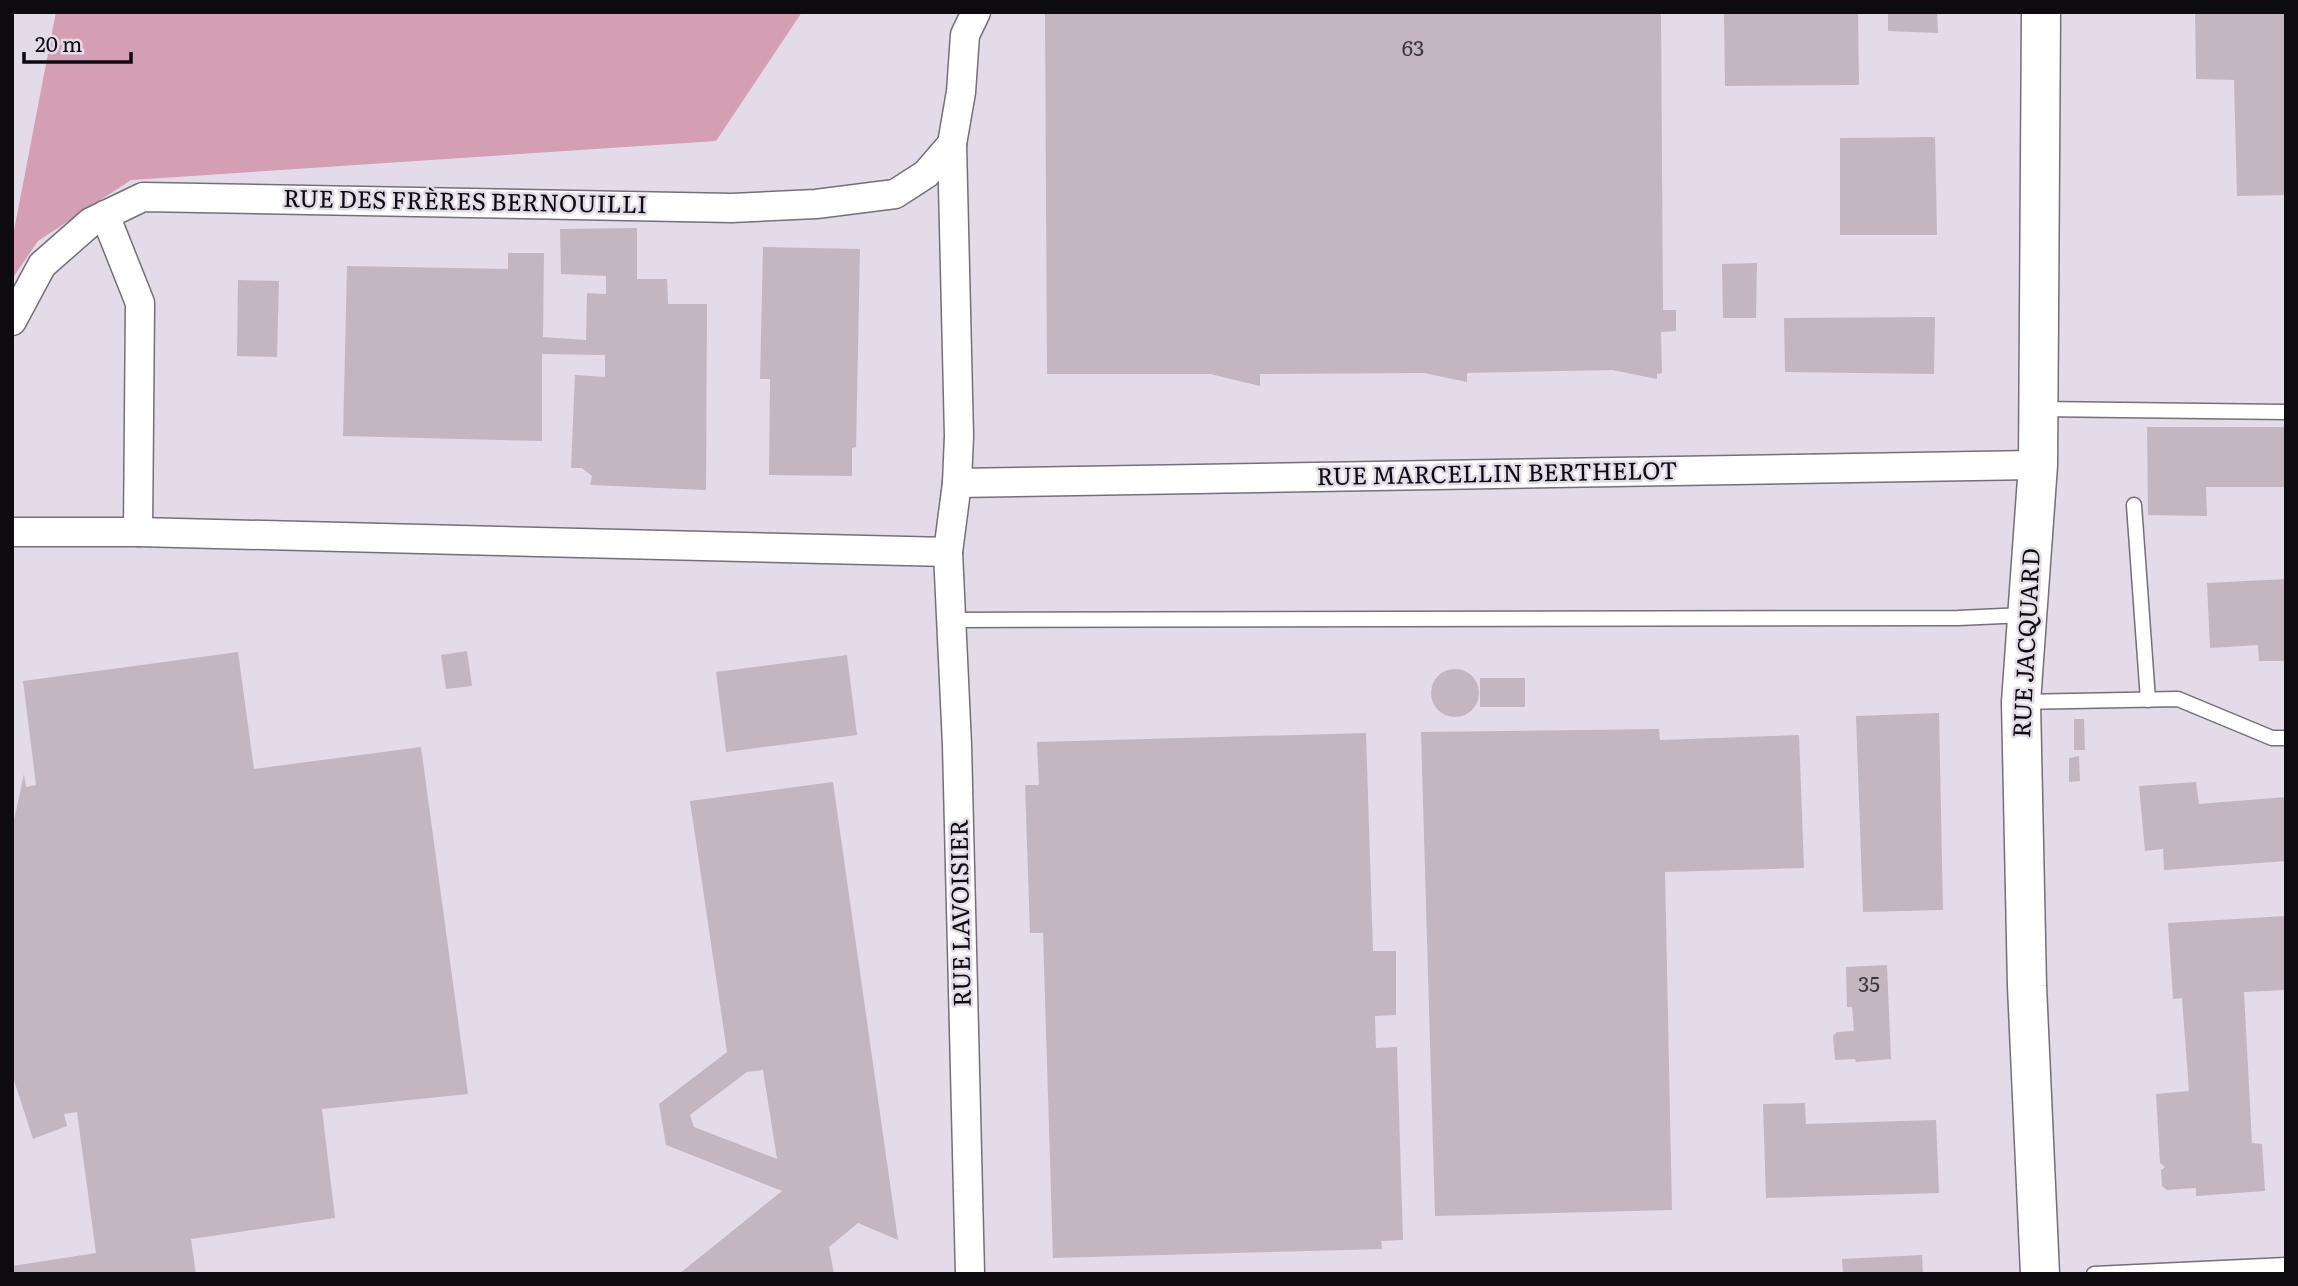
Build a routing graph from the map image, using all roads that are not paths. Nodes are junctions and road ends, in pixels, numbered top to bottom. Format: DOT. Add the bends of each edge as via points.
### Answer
graph roads {
  1 [pos="976,12"];
  2 [pos="2041,12"];
  3 [pos="952,144"];
  4 [pos="105,215"];
  5 [pos="12,321"];
  6 [pos="2038,409"];
  7 [pos="2286,412"];
  8 [pos="2038,465"];
  9 [pos="957,483"];
  10 [pos="2134,505"];
  11 [pos="12,532"];
  12 [pos="138,532"];
  13 [pos="948,552"];
  14 [pos="2027,615"];
  15 [pos="952,620"];
  16 [pos="2148,700"];
  17 [pos="2021,702"];
  18 [pos="2286,738"];
  19 [pos="2286,1265"];
  20 [pos="970,1274"];
  21 [pos="2040,1274"];
  22 [pos="2094,1274"];
  1 -- 3 [label="street" via="965,35"];
  2 -- 6 [label="street, RUE JACQUARD"];
  3 -- 4 [label="street, RUE DES FRÈRES BERNOUILLI" via="926,174 895,194 816,204 732,208 143,197"];
  3 -- 9 [label="street"];
  4 -- 5 [label="street, RUE DES FRÈRES BERNOUILLI" via="42,265"];
  4 -- 12 [label="street" via="140,303"];
  6 -- 7 [label="lane"];
  6 -- 8 [label="street, RUE JACQUARD"];
  8 -- 9 [label="street, RUE MARCELLIN BERTHELOT"];
  8 -- 14 [label="street, RUE JACQUARD"];
  9 -- 13 [label="street"];
  10 -- 16 [label="lane"];
  11 -- 12 [label="street"];
  12 -- 13 [label="street"];
  13 -- 15 [label="street, RUE LAVOISIER"];
  14 -- 15 [label="lane"];
  14 -- 17 [label="street, RUE JACQUARD"];
  15 -- 20 [label="street, RUE LAVOISIER"];
  16 -- 17 [label="lane"];
  16 -- 18 [label="lane" via="2178,699 2272,738"];
  17 -- 21 [label="street, RUE JACQUARD"];
  19 -- 22 [label="lane"];
}
